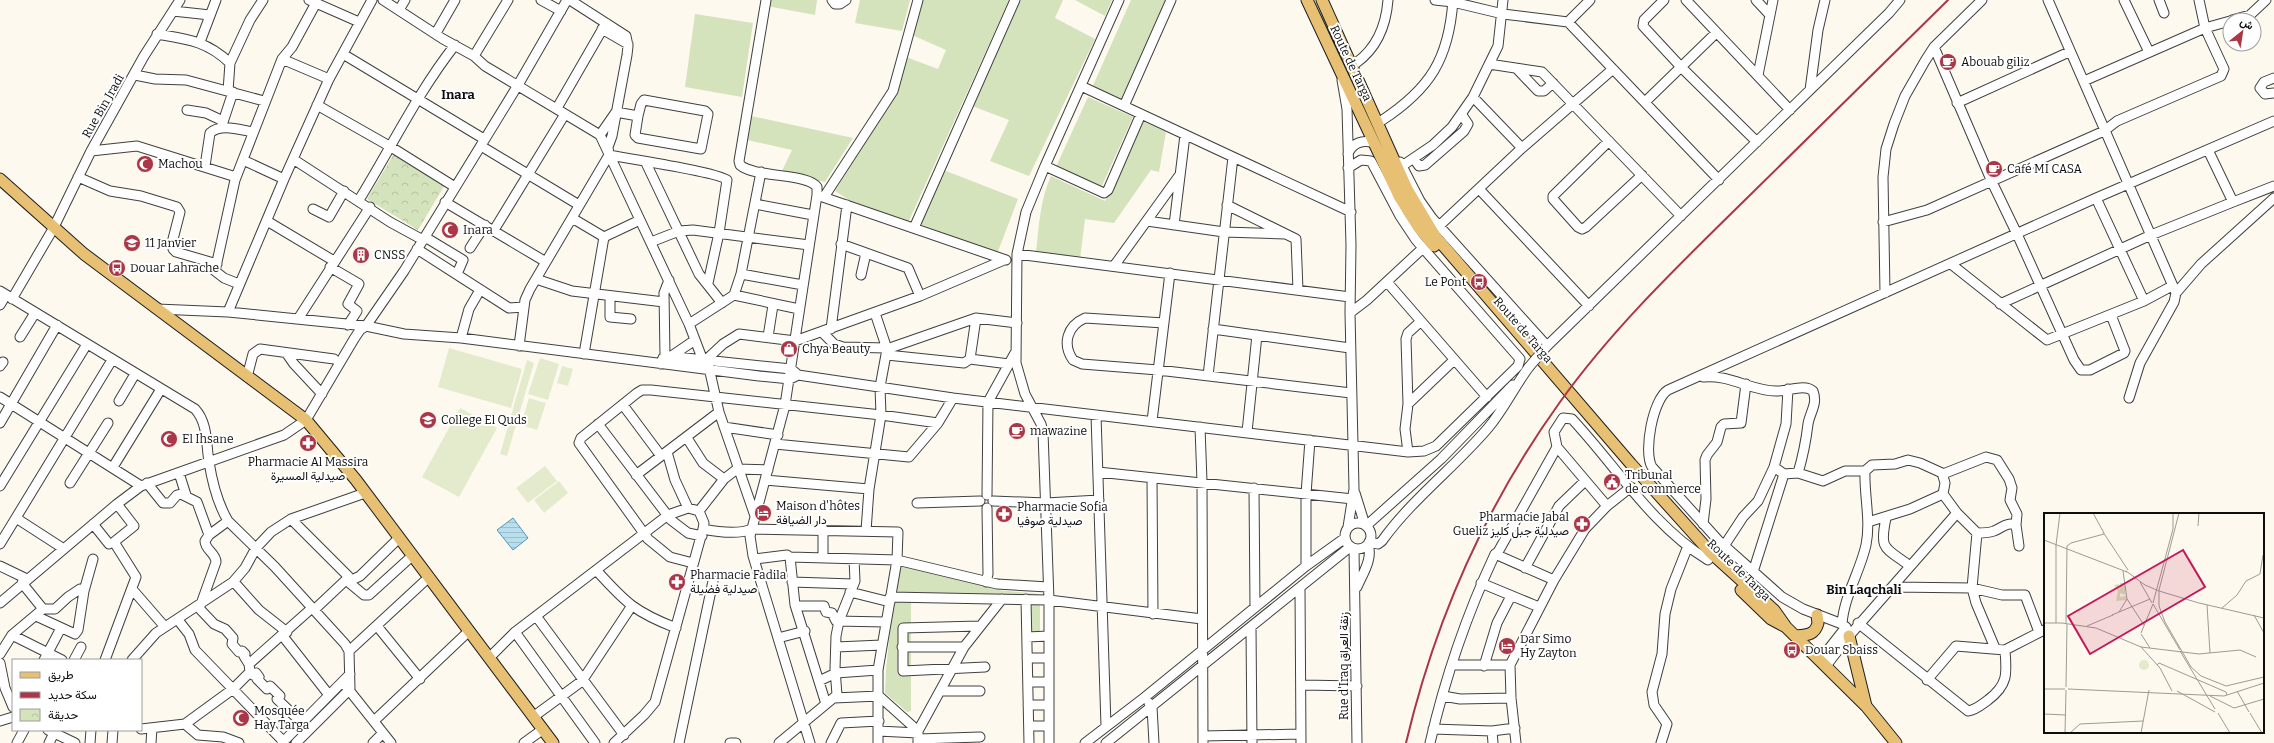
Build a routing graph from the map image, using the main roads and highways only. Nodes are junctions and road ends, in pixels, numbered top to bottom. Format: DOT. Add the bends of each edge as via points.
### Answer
graph roads {
  1 [pos="1307,0"];
  2 [pos="1322,0"];
  3 [pos="0,180"];
  4 [pos="1817,615"];
  5 [pos="1786,627"];
  6 [pos="1846,629"];
  7 [pos="1796,636"];
  8 [pos="1866,706"];
  9 [pos="552,743"];
  10 [pos="1896,743"];
  1 -- 5 [label="main road, Route de Targa" via="1399,196 1427,238 1708,560 1771,620"];
  2 -- 5 [label="main road, Route de Targa" via="1407,189 1435,236 1711,553 1774,610"];
  3 -- 9 [label="main road" via="54,229 306,420 365,493"];
  4 -- 7 [label="main road" via="1818,623 1813,632"];
  5 -- 7 [label="main road, Route de Targa"];
  6 -- 8 [label="main road"];
  7 -- 8 [label="main road, Route de Targa"];
  8 -- 10 [label="main road, Route de Targa"];
}
